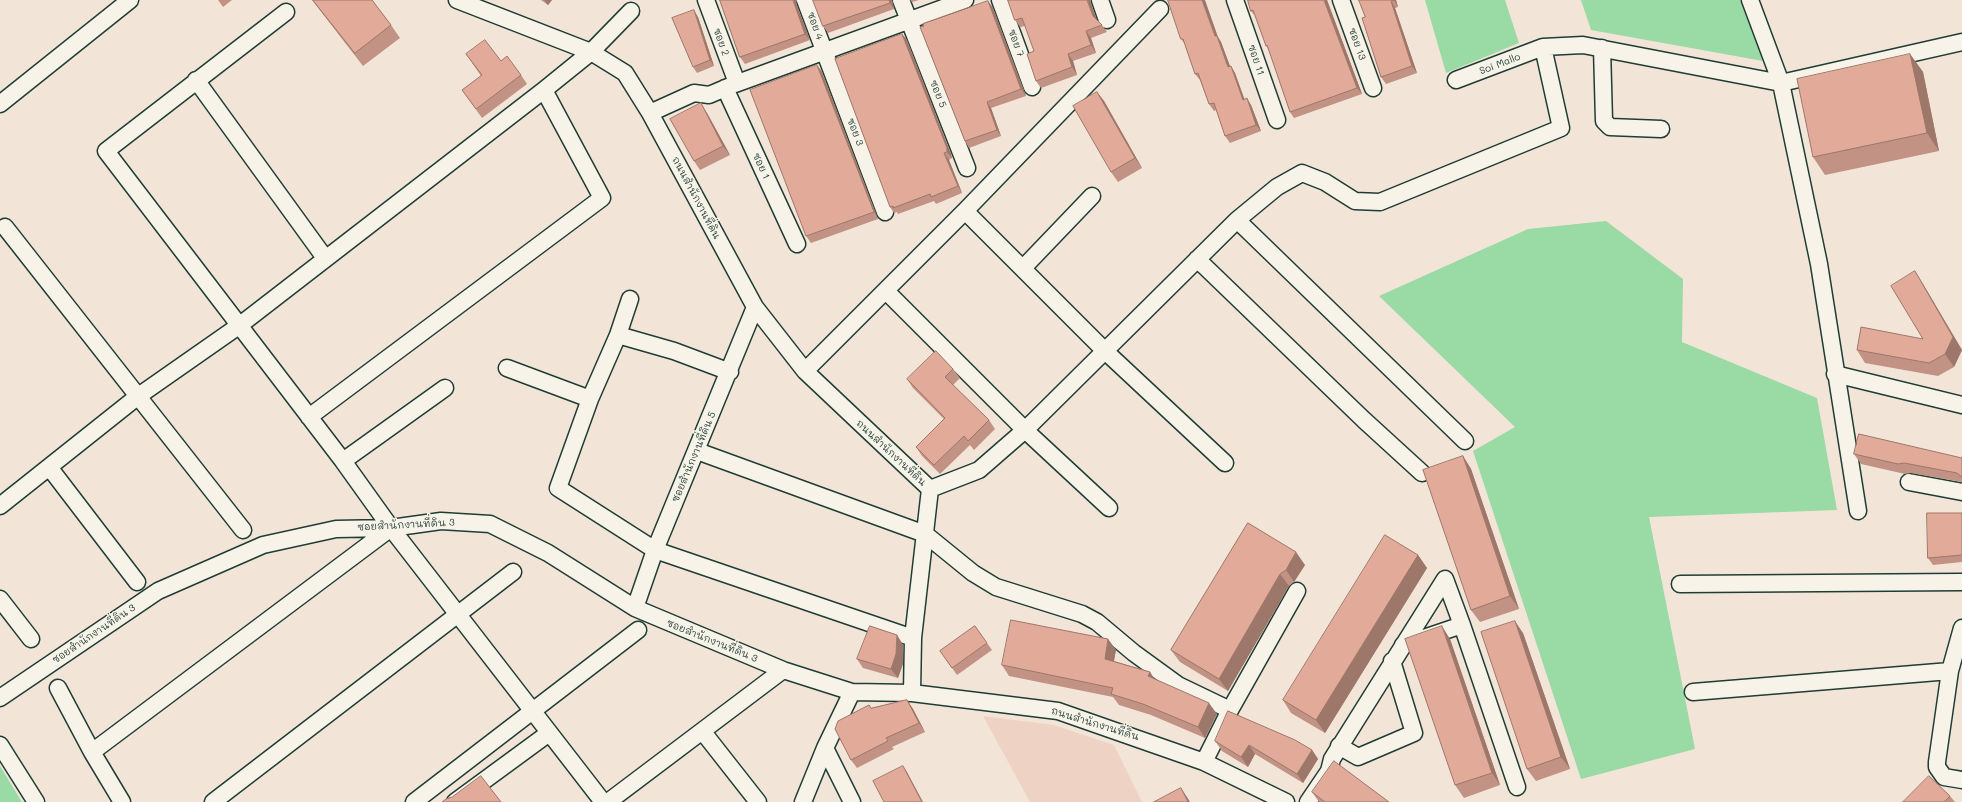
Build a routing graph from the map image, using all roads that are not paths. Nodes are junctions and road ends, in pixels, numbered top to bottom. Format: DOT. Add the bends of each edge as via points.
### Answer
graph roads {
  1 [pos="130,0"];
  2 [pos="457,0"];
  3 [pos="706,0"];
  4 [pos="805,0"];
  5 [pos="901,0"];
  6 [pos="965,0"];
  7 [pos="1000,0"];
  8 [pos="1100,0"];
  9 [pos="1235,0"];
  10 [pos="1341,0"];
  11 [pos="1750,0"];
  12 [pos="476,3"];
  13 [pos="493,6"];
  14 [pos="1160,9"];
  15 [pos="631,11"];
  16 [pos="286,12"];
  17 [pos="908,20"];
  18 [pos="1107,20"];
  19 [pos="1962,42"];
  20 [pos="1543,47"];
  21 [pos="1602,48"];
  22 [pos="824,51"];
  23 [pos="591,52"];
  24 [pos="196,80"];
  25 [pos="1456,80"];
  26 [pos="1781,83"];
  27 [pos="731,85"];
  28 [pos="1032,87"];
  29 [pos="1373,88"];
  30 [pos="544,90"];
  31 [pos="708,95"];
  32 [pos="0,104"];
  33 [pos="694,110"];
  34 [pos="650,113"];
  35 [pos="1277,120"];
  36 [pos="1661,129"];
  37 [pos="967,168"];
  38 [pos="1092,196"];
  39 [pos="966,211"];
  40 [pos="885,212"];
  41 [pos="1237,220"];
  42 [pos="5,227"];
  43 [pos="797,244"];
  44 [pos="325,258"];
  45 [pos="1197,259"];
  46 [pos="1024,267"];
  47 [pos="886,291"];
  48 [pos="630,299"];
  49 [pos="755,307"];
  50 [pos="240,325"];
  51 [pos="618,335"];
  52 [pos="1105,351"];
  53 [pos="507,368"];
  54 [pos="805,371"];
  55 [pos="730,372"];
  56 [pos="1835,374"];
  57 [pos="444,388"];
  58 [pos="137,397"];
  59 [pos="590,399"];
  60 [pos="1962,405"];
  61 [pos="309,417"];
  62 [pos="1025,430"];
  63 [pos="1466,441"];
  64 [pos="697,451"];
  65 [pos="343,461"];
  66 [pos="1225,463"];
  67 [pos="49,467"];
  68 [pos="1422,473"];
  69 [pos="1909,482"];
  70 [pos="930,489"];
  71 [pos="1962,492"];
  72 [pos="0,506"];
  73 [pos="1109,508"];
  74 [pos="1858,511"];
  75 [pos="391,528"];
  76 [pos="243,530"];
  77 [pos="925,534"];
  78 [pos="654,550"];
  79 [pos="513,572"];
  80 [pos="137,582"];
  81 [pos="1962,582"];
  82 [pos="1680,584"];
  83 [pos="1296,591"];
  84 [pos="0,599"];
  85 [pos="635,608"];
  86 [pos="458,615"];
  87 [pos="1462,626"];
  88 [pos="1962,628"];
  89 [pos="638,630"];
  90 [pos="912,638"];
  91 [pos="31,639"];
  92 [pos="1403,644"];
  93 [pos="1392,661"];
  94 [pos="783,670"];
  95 [pos="1950,671"];
  96 [pos="58,688"];
  97 [pos="852,692"];
  98 [pos="1693,692"];
  99 [pos="912,693"];
  100 [pos="0,698"];
  101 [pos="1230,710"];
  102 [pos="532,712"];
  103 [pos="703,732"];
  104 [pos="548,733"];
  105 [pos="0,745"];
  106 [pos="825,748"];
  107 [pos="92,752"];
  108 [pos="1336,752"];
  109 [pos="1204,762"];
  110 [pos="1962,780"];
  111 [pos="1517,787"];
  112 [pos="36,802"];
  113 [pos="122,802"];
  114 [pos="213,802"];
  115 [pos="414,802"];
  116 [pos="455,802"];
  117 [pos="603,802"];
  118 [pos="608,802"];
  119 [pos="758,802"];
  120 [pos="803,802"];
  121 [pos="852,802"];
  122 [pos="1286,802"];
  123 [pos="1296,802"];
  124 [pos="1308,802"];
  1 -- 32 [label="street"];
  2 -- 12 [label="street, ถนนสำนักงานที่ดิน"];
  3 -- 27 [label="street, ซอย 2"];
  4 -- 22 [label="street, ซอย 4"];
  5 -- 17 [label="street, ซอย 5"];
  6 -- 17 [label="street"];
  7 -- 28 [label="street, ซอย 7"];
  8 -- 18 [label="street"];
  9 -- 35 [label="street, ซอย 11"];
  10 -- 29 [label="street, ซอย 13"];
  11 -- 26 [label="street"];
  12 -- 13 [label="street, ถนนสำนักงานที่ดิน"];
  13 -- 23 [label="street, ถนนสำนักงานที่ดิน"];
  14 -- 39 [label="street"];
  15 -- 23 [label="street"];
  16 -- 24 [label="street"];
  17 -- 22 [label="street"];
  17 -- 37 [label="street, ซอย 5"];
  19 -- 26 [label="street"];
  20 -- 21 [label="street, Soi Mallo" via="1583,45"];
  20 -- 25 [label="street, Soi Mallo"];
  20 -- 41 [label="street" via="1561,128 1380,202 1355,201 1325,182 1302,173 1277,187"];
  21 -- 26 [label="street, Soi Mallo"];
  21 -- 36 [label="street" via="1605,124 1610,127"];
  22 -- 27 [label="street"];
  22 -- 40 [label="street, ซอย 3"];
  23 -- 30 [label="street"];
  23 -- 34 [label="street, ถนนสำนักงานที่ดิน" via="625,73"];
  24 -- 44 [label="street"];
  24 -- 50 [label="street" via="106,151"];
  26 -- 56 [label="street" via="1819,264"];
  27 -- 31 [label="street"];
  27 -- 43 [label="street, ซอย 1"];
  30 -- 44 [label="street"];
  30 -- 61 [label="street" via="602,198"];
  31 -- 33 [label="street" via="700,107"];
  31 -- 34 [label="street" via="694,93"];
  34 -- 49 [label="street, ถนนสำนักงานที่ดิน" via="664,124"];
  38 -- 46 [label="street"];
  39 -- 46 [label="street"];
  39 -- 47 [label="street"];
  41 -- 45 [label="street"];
  41 -- 63 [label="street"];
  42 -- 58 [label="street"];
  44 -- 50 [label="street"];
  45 -- 52 [label="street"];
  45 -- 68 [label="street"];
  46 -- 52 [label="street"];
  47 -- 54 [label="street"];
  47 -- 62 [label="street"];
  48 -- 51 [label="street"];
  49 -- 54 [label="street, ถนนสำนักงานที่ดิน"];
  49 -- 55 [label="street, ซอยสำนักงานที่ดิน 5"];
  50 -- 58 [label="street"];
  50 -- 61 [label="street"];
  51 -- 55 [label="street" via="674,351"];
  51 -- 59 [label="street"];
  52 -- 62 [label="street"];
  52 -- 66 [label="street"];
  53 -- 59 [label="street"];
  54 -- 70 [label="street, ถนนสำนักงานที่ดิน"];
  55 -- 64 [label="street, ซอยสำนักงานที่ดิน 5"];
  56 -- 60 [label="street"];
  56 -- 74 [label="street"];
  57 -- 65 [label="street"];
  58 -- 67 [label="street"];
  58 -- 76 [label="street"];
  59 -- 78 [label="street" via="558,488"];
  61 -- 65 [label="street"];
  62 -- 70 [label="street" via="979,470"];
  62 -- 73 [label="street"];
  64 -- 77 [label="street"];
  64 -- 78 [label="street, ซอยสำนักงานที่ดิน 5"];
  65 -- 75 [label="street"];
  67 -- 72 [label="street"];
  67 -- 80 [label="street"];
  69 -- 71 [label="street"];
  70 -- 77 [label="street, ถนนสำนักงานที่ดิน"];
  75 -- 85 [label="street, ซอยสำนักงานที่ดิน 3" via="441,521 490,524 548,553"];
  75 -- 86 [label="street"];
  75 -- 100 [label="street, ซอยสำนักงานที่ดิน 3" via="336,529 256,548 158,591"];
  75 -- 107 [label="street"];
  77 -- 90 [label="street, ถนนสำนักงานที่ดิน"];
  77 -- 101 [label="street" via="984,581 1087,616 1178,685"];
  78 -- 85 [label="street, ซอยสำนักงานที่ดิน 5"];
  78 -- 90 [label="street"];
  79 -- 86 [label="street"];
  81 -- 82 [label="street"];
  83 -- 101 [label="street"];
  84 -- 91 [label="street"];
  85 -- 94 [label="street, ซอยสำนักงานที่ดิน 3"];
  86 -- 102 [label="street"];
  86 -- 114 [label="street"];
  87 -- 92 [label="street"];
  87 -- 92 [label="street" via="1445,579"];
  87 -- 111 [label="street"];
  88 -- 95 [label="street"];
  89 -- 102 [label="street"];
  90 -- 99 [label="street, ถนนสำนักงานที่ดิน"];
  92 -- 93 [label="street"];
  93 -- 108 [label="street"];
  93 -- 108 [label="street" via="1414,733 1358,757"];
  94 -- 97 [label="street, ซอยสำนักงานที่ดิน 3"];
  94 -- 103 [label="street"];
  95 -- 98 [label="street"];
  95 -- 110 [label="street" via="1937,767 1944,777"];
  96 -- 107 [label="street"];
  97 -- 99 [label="street, ซอยสำนักงานที่ดิน 3"];
  97 -- 106 [label="street"];
  99 -- 109 [label="street, ถนนสำนักงานที่ดิน" via="1058,710"];
  101 -- 109 [label="street"];
  102 -- 104 [label="street"];
  102 -- 115 [label="street"];
  103 -- 118 [label="street"];
  103 -- 119 [label="street"];
  104 -- 116 [label="street"];
  104 -- 117 [label="street"];
  105 -- 112 [label="street"];
  106 -- 120 [label="street"];
  106 -- 121 [label="street"];
  107 -- 113 [label="street"];
  108 -- 123 [label="street" via="1321,765"];
  108 -- 124 [label="street" via="1329,771"];
  109 -- 122 [label="street, ถนนสำนักงานที่ดิน"];
}
